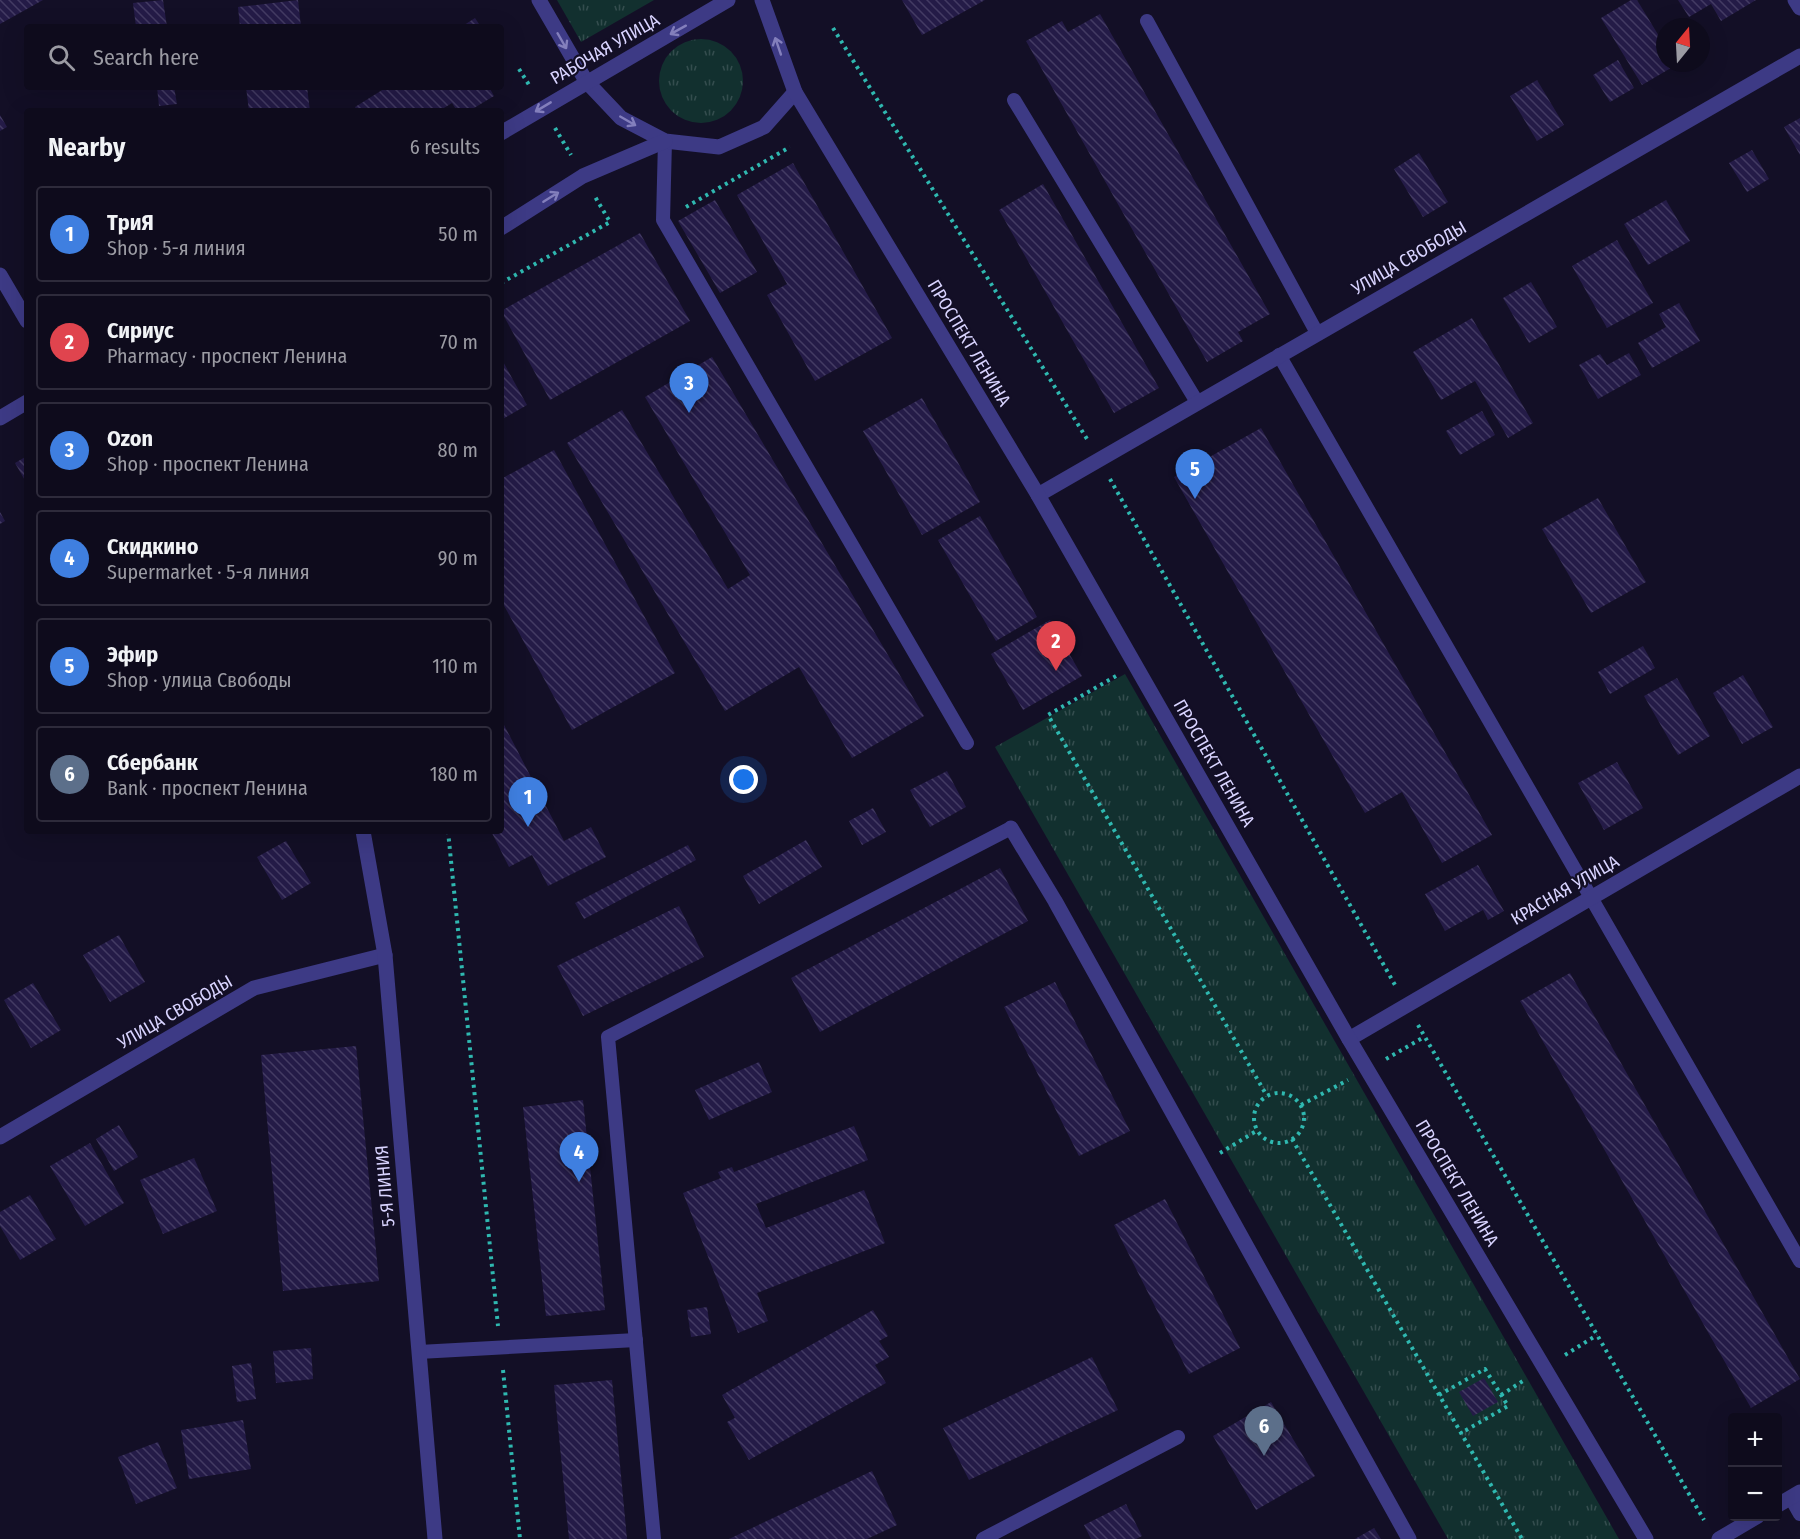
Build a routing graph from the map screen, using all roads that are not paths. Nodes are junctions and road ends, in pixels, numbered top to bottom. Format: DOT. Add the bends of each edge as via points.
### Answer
graph roads {
  1 [pos="539,0"];
  2 [pos="728,0"];
  3 [pos="762,0"];
  4 [pos="1795,0"];
  5 [pos="1800,8"];
  6 [pos="1147,21"];
  7 [pos="1800,56"];
  8 [pos="586,81"];
  9 [pos="795,92"];
  10 [pos="1014,100"];
  11 [pos="504,131"];
  12 [pos="665,141"];
  13 [pos="504,226"];
  14 [pos="0,275"];
  15 [pos="24,316"];
  16 [pos="1317,333"];
  17 [pos="1279,355"];
  18 [pos="1197,402"];
  19 [pos="24,404"];
  20 [pos="0,418"];
  21 [pos="1038,495"];
  22 [pos="967,743"];
  23 [pos="1800,776"];
  24 [pos="1011,828"];
  25 [pos="364,834"];
  26 [pos="1592,897"];
  27 [pos="385,955"];
  28 [pos="1349,1039"];
  29 [pos="0,1137"];
  30 [pos="1800,1261"];
  31 [pos="636,1340"];
  32 [pos="419,1352"];
  33 [pos="1178,1437"];
  34 [pos="1789,1499"];
  35 [pos="1800,1514"];
  36 [pos="1746,1521"];
  37 [pos="1714,1534"];
  38 [pos="435,1539"];
  39 [pos="654,1539"];
  40 [pos="983,1539"];
  41 [pos="1409,1539"];
  42 [pos="1646,1539"];
  1 -- 8 [label="street, one-way"];
  2 -- 8 [label="street, РАБОЧАЯ УЛИЦА, one-way"];
  9 -- 3 [label="street, ПРОСПЕКТ ЛЕНИНА, one-way"];
  4 -- 5 [label="street"];
  6 -- 16 [label="lane"];
  7 -- 16 [label="street, УЛИЦА СВОБОДЫ"];
  8 -- 11 [label="street, РАБОЧАЯ УЛИЦА, one-way"];
  8 -- 12 [label="street, one-way" via="621,118"];
  9 -- 12 [label="street" via="764,127 718,147"];
  9 -- 21 [label="street, ПРОСПЕКТ ЛЕНИНА"];
  10 -- 18 [label="lane"];
  13 -- 12 [label="street, one-way" via="583,176"];
  12 -- 22 [label="lane" via="663,220"];
  14 -- 15 [label="street"];
  16 -- 17 [label="street, УЛИЦА СВОБОДЫ"];
  17 -- 18 [label="street, УЛИЦА СВОБОДЫ"];
  17 -- 26 [label="lane"];
  18 -- 21 [label="street, УЛИЦА СВОБОДЫ"];
  19 -- 20 [label="street"];
  21 -- 28 [label="street, ПРОСПЕКТ ЛЕНИНА"];
  23 -- 26 [label="street, КРАСНАЯ УЛИЦА"];
  24 -- 31 [label="lane" via="608,1036"];
  24 -- 41 [label="street"];
  25 -- 27 [label="street, 5-Я ЛИНИЯ"];
  26 -- 28 [label="street, КРАСНАЯ УЛИЦА"];
  26 -- 30 [label="lane"];
  27 -- 29 [label="street, УЛИЦА СВОБОДЫ" via="254,988"];
  27 -- 32 [label="street, 5-Я ЛИНИЯ"];
  28 -- 42 [label="street, ПРОСПЕКТ ЛЕНИНА"];
  31 -- 32 [label="lane"];
  31 -- 39 [label="lane"];
  32 -- 38 [label="street, 5-Я ЛИНИЯ"];
  33 -- 40 [label="lane"];
  34 -- 35 [label="lane"];
  36 -- 37 [label="street"];
}
